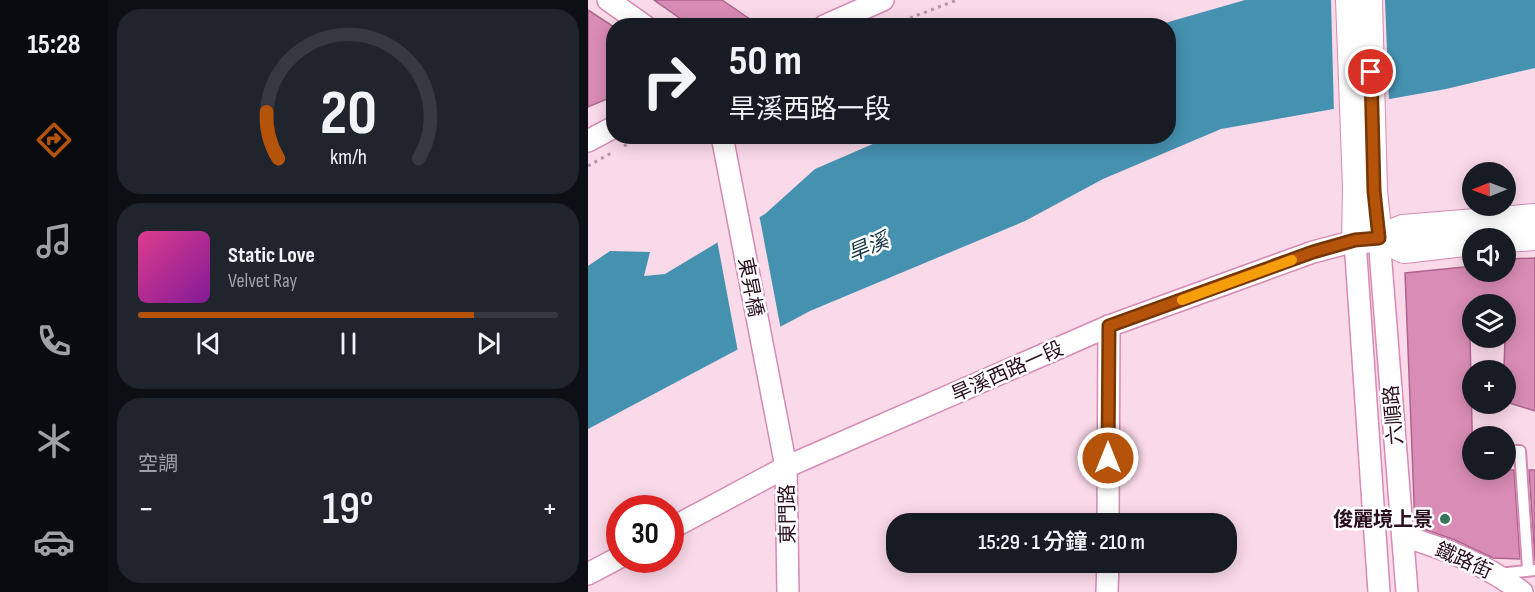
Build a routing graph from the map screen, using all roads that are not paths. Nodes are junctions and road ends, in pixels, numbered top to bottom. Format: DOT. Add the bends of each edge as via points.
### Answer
graph roads {
  1 [pos="608,0"];
  2 [pos="883,0"];
  3 [pos="1349,0"];
  4 [pos="1369,0"];
  5 [pos="634,18"];
  6 [pos="842,18"];
  7 [pos="606,131"];
  8 [pos="588,141"];
  9 [pos="724,144"];
  10 [pos="1535,217"];
  11 [pos="1535,237"];
  12 [pos="1516,238"];
  13 [pos="1367,239"];
  14 [pos="1462,243"];
  15 [pos="1109,326"];
  16 [pos="780,437"];
  17 [pos="1516,452"];
  18 [pos="786,467"];
  19 [pos="1108,513"];
  20 [pos="684,522"];
  21 [pos="1403,536"];
  22 [pos="606,564"];
  23 [pos="1531,569"];
  24 [pos="1108,573"];
  25 [pos="588,574"];
  26 [pos="1498,574"];
  27 [pos="788,592"];
  28 [pos="1107,592"];
  29 [pos="1379,592"];
  30 [pos="1407,592"];
  31 [pos="1522,592"];
  1 -- 5 [label="street"];
  2 -- 6 [label="street"];
  3 -- 13 [label="street" via="1356,188"];
  4 -- 13 [label="street" via="1374,191"];
  7 -- 8 [label="street"];
  9 -- 16 [label="street, 東昇橋"];
  10 -- 13 [label="street" via="1403,228"];
  11 -- 12 [label="street"];
  13 -- 14 [label="street" via="1404,250"];
  13 -- 15 [label="street, 旱溪西路一段" via="1313,252"];
  13 -- 21 [label="street, 六順路"];
  13 -- 29 [label="street, 六順路"];
  15 -- 18 [label="street, 旱溪西路一段"];
  15 -- 19 [label="street"];
  16 -- 18 [label="street, 東門路"];
  17 -- 23 [label="lane" via="1520,452"];
  18 -- 20 [label="street, 旱溪西路一段"];
  18 -- 27 [label="street, 東門路"];
  21 -- 26 [label="street, 鐵路街" via="1449,550"];
  21 -- 30 [label="street, 六順路"];
  22 -- 25 [label="street"];
  23 -- 26 [label="lane"];
  24 -- 28 [label="street"];
  26 -- 31 [label="street, 鐵路街"];
}
